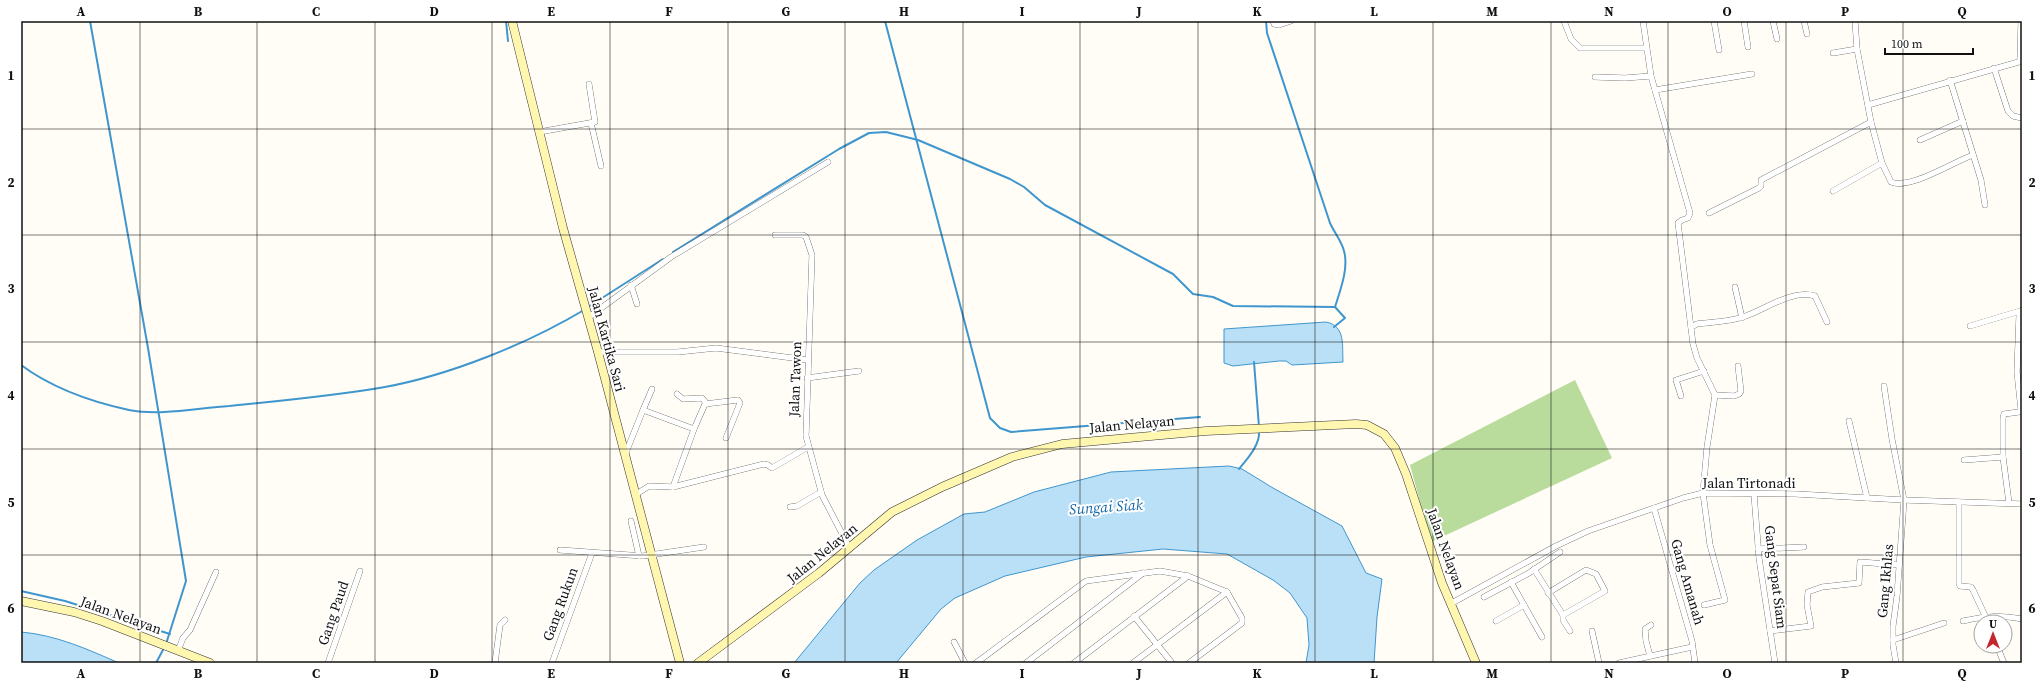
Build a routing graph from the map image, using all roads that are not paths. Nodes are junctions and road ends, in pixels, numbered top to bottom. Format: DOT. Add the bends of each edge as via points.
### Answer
graph roads {
  1 [pos="512,21"];
  2 [pos="1273,21"];
  3 [pos="1291,21"];
  4 [pos="1564,21"];
  5 [pos="1644,21"];
  6 [pos="1714,21"];
  7 [pos="1744,21"];
  8 [pos="1773,21"];
  9 [pos="1804,21"];
  10 [pos="1855,21"];
  11 [pos="2021,21"];
  12 [pos="1806,34"];
  13 [pos="1777,39"];
  14 [pos="1748,47"];
  15 [pos="1646,48"];
  16 [pos="1857,49"];
  17 [pos="1719,50"];
  18 [pos="1833,53"];
  19 [pos="2021,61"];
  20 [pos="1994,68"];
  21 [pos="1752,74"];
  22 [pos="1650,76"];
  23 [pos="1595,77"];
  24 [pos="1950,80"];
  25 [pos="589,84"];
  26 [pos="1655,90"];
  27 [pos="1868,105"];
  28 [pos="2022,118"];
  29 [pos="1963,121"];
  30 [pos="1871,122"];
  31 [pos="591,123"];
  32 [pos="539,132"];
  33 [pos="1920,140"];
  34 [pos="1973,155"];
  35 [pos="828,162"];
  36 [pos="1882,163"];
  37 [pos="601,166"];
  38 [pos="1833,191"];
  39 [pos="1985,205"];
  40 [pos="1709,212"];
  41 [pos="775,235"];
  42 [pos="631,285"];
  43 [pos="1735,287"];
  44 [pos="637,304"];
  45 [pos="2021,310"];
  46 [pos="588,317"];
  47 [pos="1742,318"];
  48 [pos="1827,322"];
  49 [pos="1970,326"];
  50 [pos="1690,327"];
  51 [pos="598,352"];
  52 [pos="808,360"];
  53 [pos="1738,366"];
  54 [pos="1704,371"];
  55 [pos="859,372"];
  56 [pos="808,378"];
  57 [pos="1884,386"];
  58 [pos="652,389"];
  59 [pos="677,394"];
  60 [pos="1715,395"];
  61 [pos="1681,396"];
  62 [pos="707,404"];
  63 [pos="643,410"];
  64 [pos="1849,421"];
  65 [pos="694,429"];
  66 [pos="726,438"];
  67 [pos="808,447"];
  68 [pos="625,455"];
  69 [pos="2003,457"];
  70 [pos="1964,460"];
  71 [pos="673,487"];
  72 [pos="821,492"];
  73 [pos="1703,493"];
  74 [pos="1754,494"];
  75 [pos="635,495"];
  76 [pos="1867,498"];
  77 [pos="1904,500"];
  78 [pos="1959,502"];
  79 [pos="2008,503"];
  80 [pos="2022,504"];
  81 [pos="790,507"];
  82 [pos="1654,508"];
  83 [pos="631,521"];
  84 [pos="704,547"];
  85 [pos="849,547"];
  86 [pos="1804,547"];
  87 [pos="1758,549"];
  88 [pos="560,550"];
  89 [pos="1560,552"];
  90 [pos="592,553"];
  91 [pos="645,556"];
  92 [pos="1523,563"];
  93 [pos="1899,565"];
  94 [pos="1514,568"];
  95 [pos="360,571"];
  96 [pos="1532,571"];
  97 [pos="216,572"];
  98 [pos="1144,573"];
  99 [pos="1188,576"];
  100 [pos="1520,578"];
  101 [pos="1511,582"];
  102 [pos="1227,592"];
  103 [pos="1548,593"];
  104 [pos="1484,597"];
  105 [pos="21,601"];
  106 [pos="1452,602"];
  107 [pos="1524,605"];
  108 [pos="1704,605"];
  109 [pos="1984,614"];
  110 [pos="1563,615"];
  111 [pos="1134,616"];
  112 [pos="1973,619"];
  113 [pos="506,620"];
  114 [pos="1496,621"];
  115 [pos="1964,621"];
  116 [pos="1944,623"];
  117 [pos="1651,625"];
  118 [pos="1770,631"];
  119 [pos="1570,632"];
  120 [pos="1592,632"];
  121 [pos="1542,636"];
  122 [pos="1893,640"];
  123 [pos="954,642"];
  124 [pos="1156,644"];
  125 [pos="1692,647"];
  126 [pos="175,650"];
  127 [pos="1650,656"];
  128 [pos="962,662"];
  129 [pos="210,663"];
  130 [pos="328,663"];
  131 [pos="495,663"];
  132 [pos="552,663"];
  133 [pos="680,663"];
  134 [pos="698,663"];
  135 [pos="976,663"];
  136 [pos="1026,663"];
  137 [pos="1074,663"];
  138 [pos="1133,663"];
  139 [pos="1172,663"];
  140 [pos="1189,663"];
  141 [pos="1476,663"];
  142 [pos="1599,663"];
  143 [pos="1619,663"];
  144 [pos="1695,663"];
  145 [pos="1775,663"];
  146 [pos="1896,663"];
  1 -- 32 [label="main road, Jalan Kartika Sari"];
  2 -- 3 [label="street" via="1279,25"];
  4 -- 15 [label="street" via="1571,39 1580,48"];
  5 -- 15 [label="street"];
  6 -- 17 [label="street"];
  7 -- 14 [label="street"];
  8 -- 13 [label="street"];
  9 -- 12 [label="street"];
  10 -- 16 [label="street"];
  11 -- 19 [label="street"];
  15 -- 22 [label="street"];
  16 -- 18 [label="street"];
  16 -- 27 [label="street"];
  19 -- 20 [label="street"];
  20 -- 24 [label="street"];
  20 -- 28 [label="street" via="2008,111 2013,116"];
  21 -- 26 [label="street"];
  22 -- 23 [label="street"];
  22 -- 26 [label="street"];
  24 -- 27 [label="street"];
  24 -- 29 [label="street"];
  25 -- 31 [label="street" via="595,120"];
  26 -- 50 [label="street" via="1690,213 1688,218 1678,223"];
  27 -- 30 [label="street"];
  29 -- 33 [label="street"];
  29 -- 34 [label="street"];
  30 -- 36 [label="street"];
  30 -- 40 [label="street" via="1762,180 1759,188"];
  31 -- 32 [label="street"];
  31 -- 37 [label="street"];
  32 -- 46 [label="main road, Jalan Kartika Sari"];
  34 -- 36 [label="street" via="1953,162 1918,181 1903,184 1891,182"];
  34 -- 39 [label="street"];
  35 -- 42 [label="street" via="672,257"];
  36 -- 38 [label="street"];
  41 -- 52 [label="street, Jalan Tawon" via="803,235 812,255"];
  42 -- 44 [label="street"];
  42 -- 46 [label="street"];
  43 -- 47 [label="street"];
  45 -- 49 [label="street"];
  45 -- 69 [label="street" via="2017,372 2021,410 2003,416"];
  46 -- 51 [label="main road, Jalan Kartika Sari"];
  47 -- 48 [label="street" via="1791,297 1809,294 1815,296"];
  47 -- 50 [label="street"];
  50 -- 54 [label="street" via="1697,358"];
  51 -- 52 [label="street" via="678,352 716,348"];
  51 -- 68 [label="main road, Jalan Kartika Sari"];
  52 -- 56 [label="street, Jalan Tawon"];
  53 -- 60 [label="street" via="1741,392 1734,396"];
  54 -- 60 [label="street"];
  54 -- 61 [label="street" via="1676,380"];
  55 -- 56 [label="street"];
  56 -- 67 [label="street, Jalan Tawon" via="805,425"];
  57 -- 77 [label="street, Gang Ikhlas"];
  58 -- 63 [label="street"];
  59 -- 62 [label="street" via="683,399 702,398"];
  60 -- 73 [label="street"];
  62 -- 65 [label="street"];
  62 -- 66 [label="street" via="739,400"];
  63 -- 65 [label="street"];
  63 -- 68 [label="street"];
  64 -- 76 [label="street"];
  65 -- 71 [label="street"];
  67 -- 71 [label="street" via="772,468 764,464"];
  67 -- 72 [label="street, Jalan Tawon"];
  68 -- 75 [label="main road, Jalan Kartika Sari"];
  69 -- 70 [label="street"];
  69 -- 79 [label="street"];
  71 -- 75 [label="street" via="649,486"];
  72 -- 81 [label="street" via="797,506"];
  72 -- 85 [label="street, Jalan Tawon"];
  73 -- 74 [label="street, Jalan Tirtonadi"];
  73 -- 82 [label="street, Jalan Tirtonadi"];
  73 -- 108 [label="street" via="1710,545 1725,600"];
  74 -- 76 [label="street, Jalan Tirtonadi"];
  74 -- 87 [label="street, Gang Sepat Siam"];
  75 -- 91 [label="main road, Jalan Kartika Sari"];
  76 -- 77 [label="street, Jalan Tirtonadi"];
  77 -- 78 [label="street, Jalan Tirtonadi"];
  77 -- 93 [label="street, Gang Ikhlas"];
  78 -- 79 [label="street, Jalan Tirtonadi"];
  78 -- 109 [label="street" via="1959,584 1971,587"];
  79 -- 80 [label="street, Jalan Tirtonadi"];
  82 -- 92 [label="street, Jalan Tirtonadi" via="1588,531"];
  82 -- 125 [label="street, Gang Amanah"];
  83 -- 91 [label="street"];
  84 -- 91 [label="street"];
  85 -- 106 [label="main road, Jalan Nelayan" via="903,505 985,468 1035,450 1069,443 1206,431 1367,425 1384,434 1395,448 1442,583"];
  85 -- 134 [label="main road, Jalan Nelayan"];
  86 -- 87 [label="street"];
  87 -- 118 [label="street, Gang Sepat Siam"];
  88 -- 90 [label="street"];
  89 -- 96 [label="street"];
  90 -- 91 [label="street"];
  90 -- 132 [label="street, Gang Rukun"];
  91 -- 133 [label="main road, Jalan Kartika Sari"];
  92 -- 94 [label="street, Jalan Tirtonadi"];
  92 -- 96 [label="street"];
  93 -- 118 [label="street" via="1860,562 1859,583 1822,587 1808,592 1807,605 1811,626"];
  93 -- 122 [label="street, Gang Ikhlas"];
  94 -- 100 [label="street"];
  94 -- 106 [label="street, Jalan Tirtonadi"];
  95 -- 130 [label="street, Gang Paud"];
  96 -- 100 [label="street"];
  96 -- 103 [label="street"];
  97 -- 126 [label="street" via="190,630"];
  98 -- 99 [label="street" via="1160,571"];
  98 -- 135 [label="street" via="1086,580"];
  98 -- 136 [label="street"];
  99 -- 102 [label="street"];
  99 -- 111 [label="street"];
  100 -- 101 [label="street"];
  101 -- 104 [label="street"];
  101 -- 107 [label="street"];
  102 -- 124 [label="street"];
  102 -- 140 [label="street" via="1242,618 1242,623"];
  103 -- 110 [label="street"];
  103 -- 110 [label="street" via="1586,570 1592,571 1600,580 1605,591"];
  105 -- 126 [label="main road, Jalan Nelayan" via="74,612"];
  106 -- 141 [label="main road, Jalan Nelayan"];
  107 -- 114 [label="street"];
  107 -- 121 [label="street"];
  110 -- 119 [label="street"];
  111 -- 124 [label="street"];
  111 -- 137 [label="street"];
  112 -- 115 [label="street"];
  113 -- 131 [label="street" via="500,625"];
  116 -- 122 [label="street"];
  117 -- 127 [label="street" via="1645,629"];
  118 -- 145 [label="street, Gang Sepat Siam"];
  120 -- 142 [label="street"];
  122 -- 146 [label="street, Gang Ikhlas"];
  123 -- 128 [label="street"];
  124 -- 138 [label="street"];
  124 -- 139 [label="street"];
  125 -- 127 [label="street"];
  125 -- 144 [label="street, Gang Amanah"];
  126 -- 129 [label="main road, Jalan Nelayan"];
  127 -- 143 [label="street"];
}
